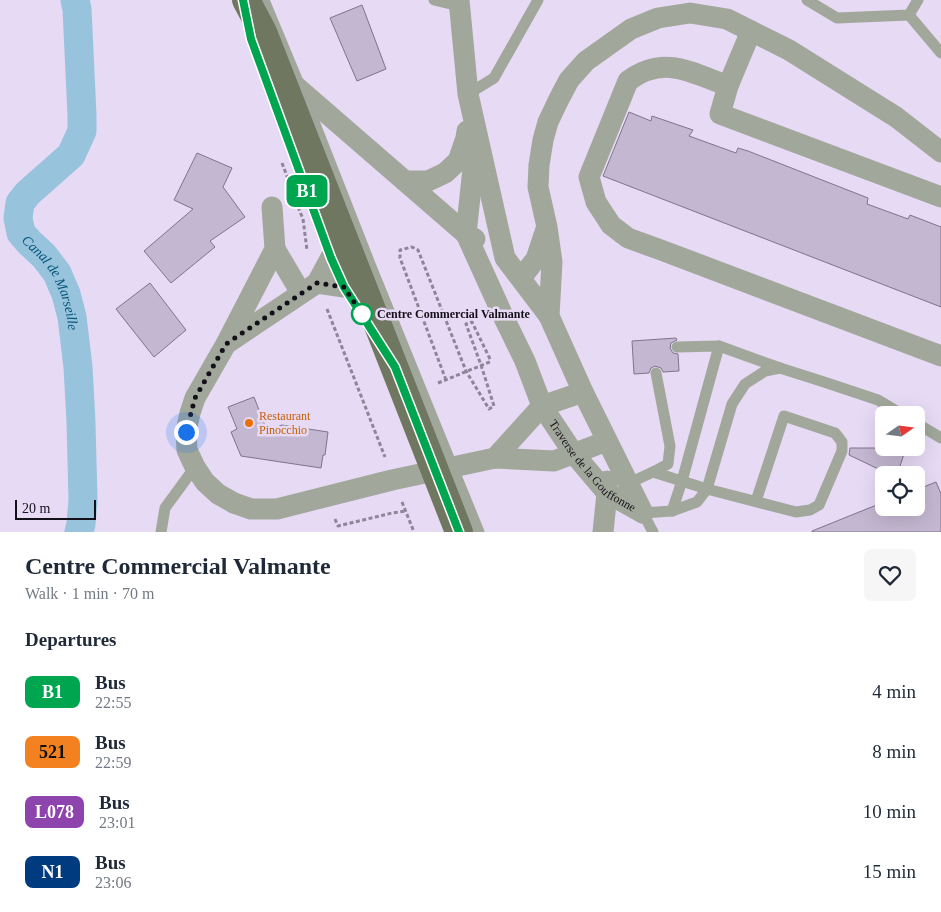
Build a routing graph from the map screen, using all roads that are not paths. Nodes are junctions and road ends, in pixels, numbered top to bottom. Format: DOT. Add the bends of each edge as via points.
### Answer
graph roads {
  1 [pos="245,0"];
  2 [pos="264,0"];
  3 [pos="434,0"];
  4 [pos="538,0"];
  5 [pos="807,0"];
  6 [pos="918,0"];
  7 [pos="459,3"];
  8 [pos="909,15"];
  9 [pos="751,31"];
  10 [pos="941,53"];
  11 [pos="277,70"];
  12 [pos="728,86"];
  13 [pos="302,91"];
  14 [pos="468,94"];
  15 [pos="477,130"];
  16 [pos="941,152"];
  17 [pos="405,181"];
  18 [pos="941,197"];
  19 [pos="272,207"];
  20 [pos="547,227"];
  21 [pos="466,234"];
  22 [pos="275,249"];
  23 [pos="331,258"];
  24 [pos="505,258"];
  25 [pos="520,278"];
  26 [pos="344,287"];
  27 [pos="309,288"];
  28 [pos="549,316"];
  29 [pos="226,344"];
  30 [pos="719,346"];
  31 [pos="677,347"];
  32 [pos="941,356"];
  33 [pos="395,367"];
  34 [pos="780,368"];
  35 [pos="656,372"];
  36 [pos="583,392"];
  37 [pos="542,406"];
  38 [pos="888,406"];
  39 [pos="925,428"];
  40 [pos="941,438"];
  41 [pos="607,441"];
  42 [pos="436,450"];
  43 [pos="574,454"];
  44 [pos="494,458"];
  45 [pos="195,467"];
  46 [pos="653,472"];
  47 [pos="682,481"];
  48 [pos="629,483"];
  49 [pos="707,489"];
  50 [pos="452,491"];
  51 [pos="607,493"];
  52 [pos="756,501"];
  53 [pos="672,512"];
  54 [pos="643,513"];
  55 [pos="160,532"];
  56 [pos="459,532"];
  57 [pos="479,532"];
  58 [pos="603,532"];
  59 [pos="653,532"];
  1 -- 11 [label="main road"];
  1 -- 23 [label="main road" via="251,39"];
  2 -- 13 [label="lane"];
  3 -- 7 [label="lane"];
  4 -- 14 [label="lane" via="494,78"];
  5 -- 8 [label="lane" via="837,18"];
  6 -- 8 [label="lane"];
  7 -- 14 [label="street, Traverse de la Gouffonne"];
  8 -- 10 [label="lane"];
  9 -- 12 [label="street"];
  9 -- 16 [label="street" via="789,50 896,117"];
  9 -- 20 [label="street" via="727,19 690,13 658,18 631,30 586,61 569,80 548,122 543,140 538,187"];
  11 -- 13 [label="street"];
  11 -- 33 [label="main road"];
  12 -- 18 [label="street" via="720,114"];
  12 -- 32 [label="street" via="686,70 663,67 639,73 628,81 589,177 596,202 610,225 628,238"];
  13 -- 17 [label="street"];
  13 -- 42 [label="lane" via="370,264"];
  14 -- 15 [label="street, Traverse de la Gouffonne"];
  14 -- 17 [label="street, Traverse de la Gouffonne" via="466,138 458,161 445,173 428,181"];
  15 -- 21 [label="street, Traverse de la Gouffonne"];
  15 -- 24 [label="street, Traverse de la Gouffonne"];
  17 -- 21 [label="street"];
  19 -- 22 [label="street"];
  20 -- 25 [label="street" via="536,260"];
  20 -- 28 [label="street" via="552,262"];
  21 -- 24 [label="street"];
  21 -- 37 [label="street, Traverse de la Gouffonne" via="525,361"];
  22 -- 27 [label="street"];
  22 -- 29 [label="street"];
  23 -- 26 [label="main road"];
  23 -- 27 [label="street"];
  24 -- 25 [label="street, Traverse de la Gouffonne"];
  25 -- 28 [label="street, Traverse de la Gouffonne"];
  26 -- 27 [label="street"];
  26 -- 33 [label="main road"];
  27 -- 29 [label="street"];
  28 -- 36 [label="street, Traverse de la Gouffonne"];
  29 -- 45 [label="street" via="195,398 190,413 187,450"];
  30 -- 31 [label="lane"];
  30 -- 34 [label="lane"];
  30 -- 47 [label="lane"];
  33 -- 42 [label="main road"];
  34 -- 38 [label="lane"];
  34 -- 49 [label="lane" via="765,371 745,384 732,404"];
  35 -- 46 [label="lane" via="670,446 668,464"];
  36 -- 37 [label="street"];
  36 -- 41 [label="street, Traverse de la Gouffonne"];
  37 -- 43 [label="street, Traverse de la Gouffonne"];
  37 -- 44 [label="street"];
  39 -- 40 [label="lane"];
  41 -- 43 [label="street"];
  41 -- 48 [label="street, Traverse de la Gouffonne"];
  41 -- 51 [label="street"];
  42 -- 50 [label="main road"];
  43 -- 44 [label="street" via="554,462"];
  43 -- 51 [label="street, Traverse de la Gouffonne"];
  44 -- 45 [label="street" via="277,509 251,509 234,503 218,494"];
  45 -- 55 [label="lane" via="165,508"];
  46 -- 47 [label="lane"];
  46 -- 48 [label="lane"];
  47 -- 49 [label="lane"];
  47 -- 53 [label="lane"];
  48 -- 54 [label="street, Traverse de la Gouffonne"];
  49 -- 52 [label="lane"];
  49 -- 53 [label="lane" via="698,502"];
  50 -- 56 [label="main road"];
  50 -- 57 [label="lane"];
  51 -- 54 [label="street, Traverse de la Gouffonne"];
  51 -- 58 [label="street"];
  52 -- 52 [label="lane" via="784,416 835,433 842,442 842,451 818,505 796,512"];
  53 -- 54 [label="lane"];
  54 -- 59 [label="lane"];
}
